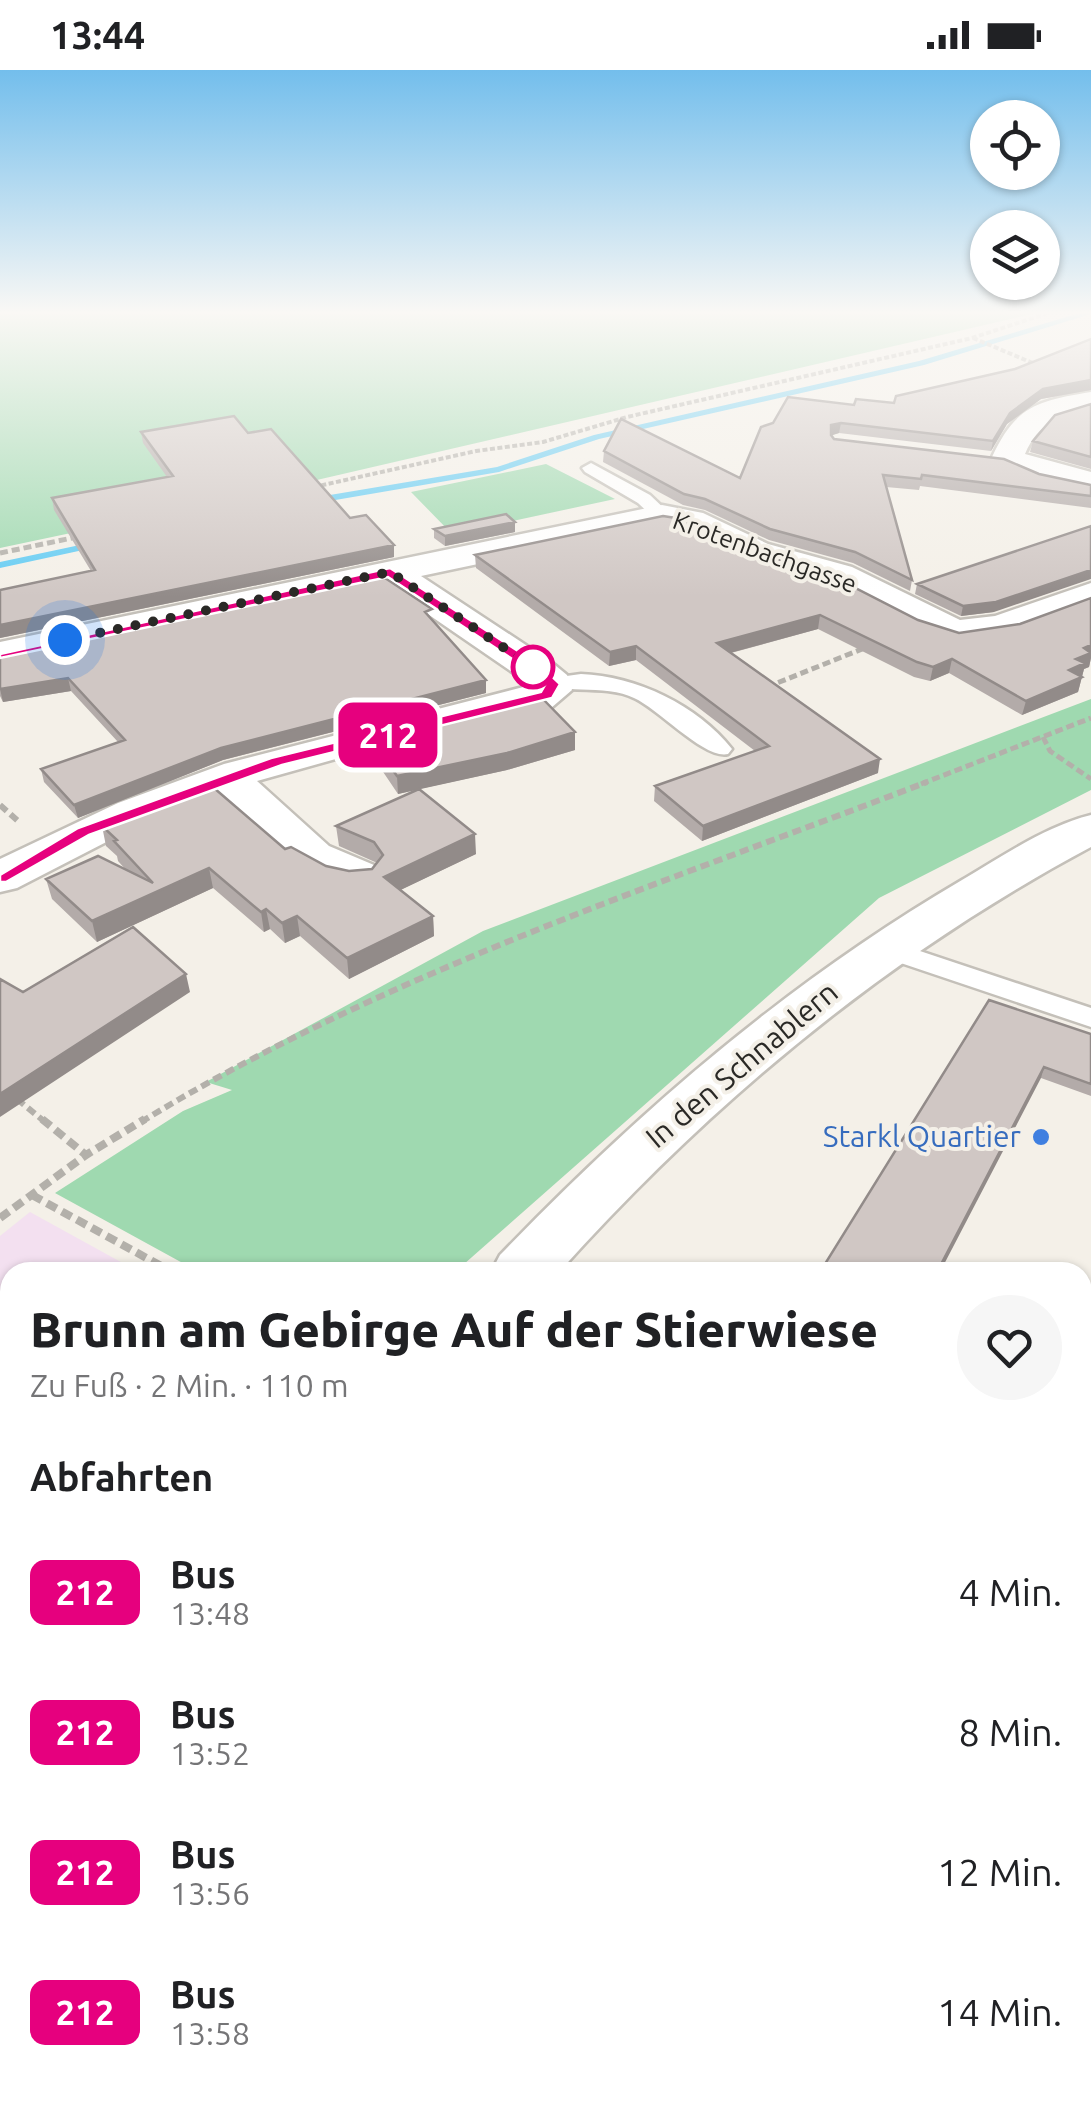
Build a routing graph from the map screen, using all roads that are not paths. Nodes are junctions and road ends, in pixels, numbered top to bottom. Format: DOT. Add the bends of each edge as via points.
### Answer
graph roads {
  1 [pos="1066,407"];
  2 [pos="592,468"];
  3 [pos="1091,484"];
  4 [pos="662,515"];
  5 [pos="390,572"];
  6 [pos="1091,594"];
  7 [pos="0,654"];
  8 [pos="553,684"];
  9 [pos="720,749"];
  10 [pos="226,778"];
  11 [pos="1091,829"];
  12 [pos="357,875"];
  13 [pos="0,878"];
  14 [pos="888,949"];
  15 [pos="1091,1018"];
  16 [pos="531,1262"];
  1 -- 3 [label="street" via="1026,421 1002,462"];
  2 -- 4 [label="lane, Krotenbachgasse"];
  4 -- 5 [label="street, Krotenbachgasse"];
  4 -- 6 [label="street, Krotenbachgasse" via="691,520 754,552 838,575 957,632 986,631"];
  5 -- 7 [label="street, Krotenbachgasse"];
  5 -- 8 [label="street"];
  8 -- 9 [label="lane" via="622,682"];
  8 -- 10 [label="street" via="537,699"];
  10 -- 12 [label="street" via="313,856"];
  10 -- 13 [label="street" via="84,832"];
  11 -- 14 [label="street, In den Schnablern" via="974,892"];
  14 -- 15 [label="lane"];
  14 -- 16 [label="street, In den Schnablern" via="797,1011 580,1208"];
}
